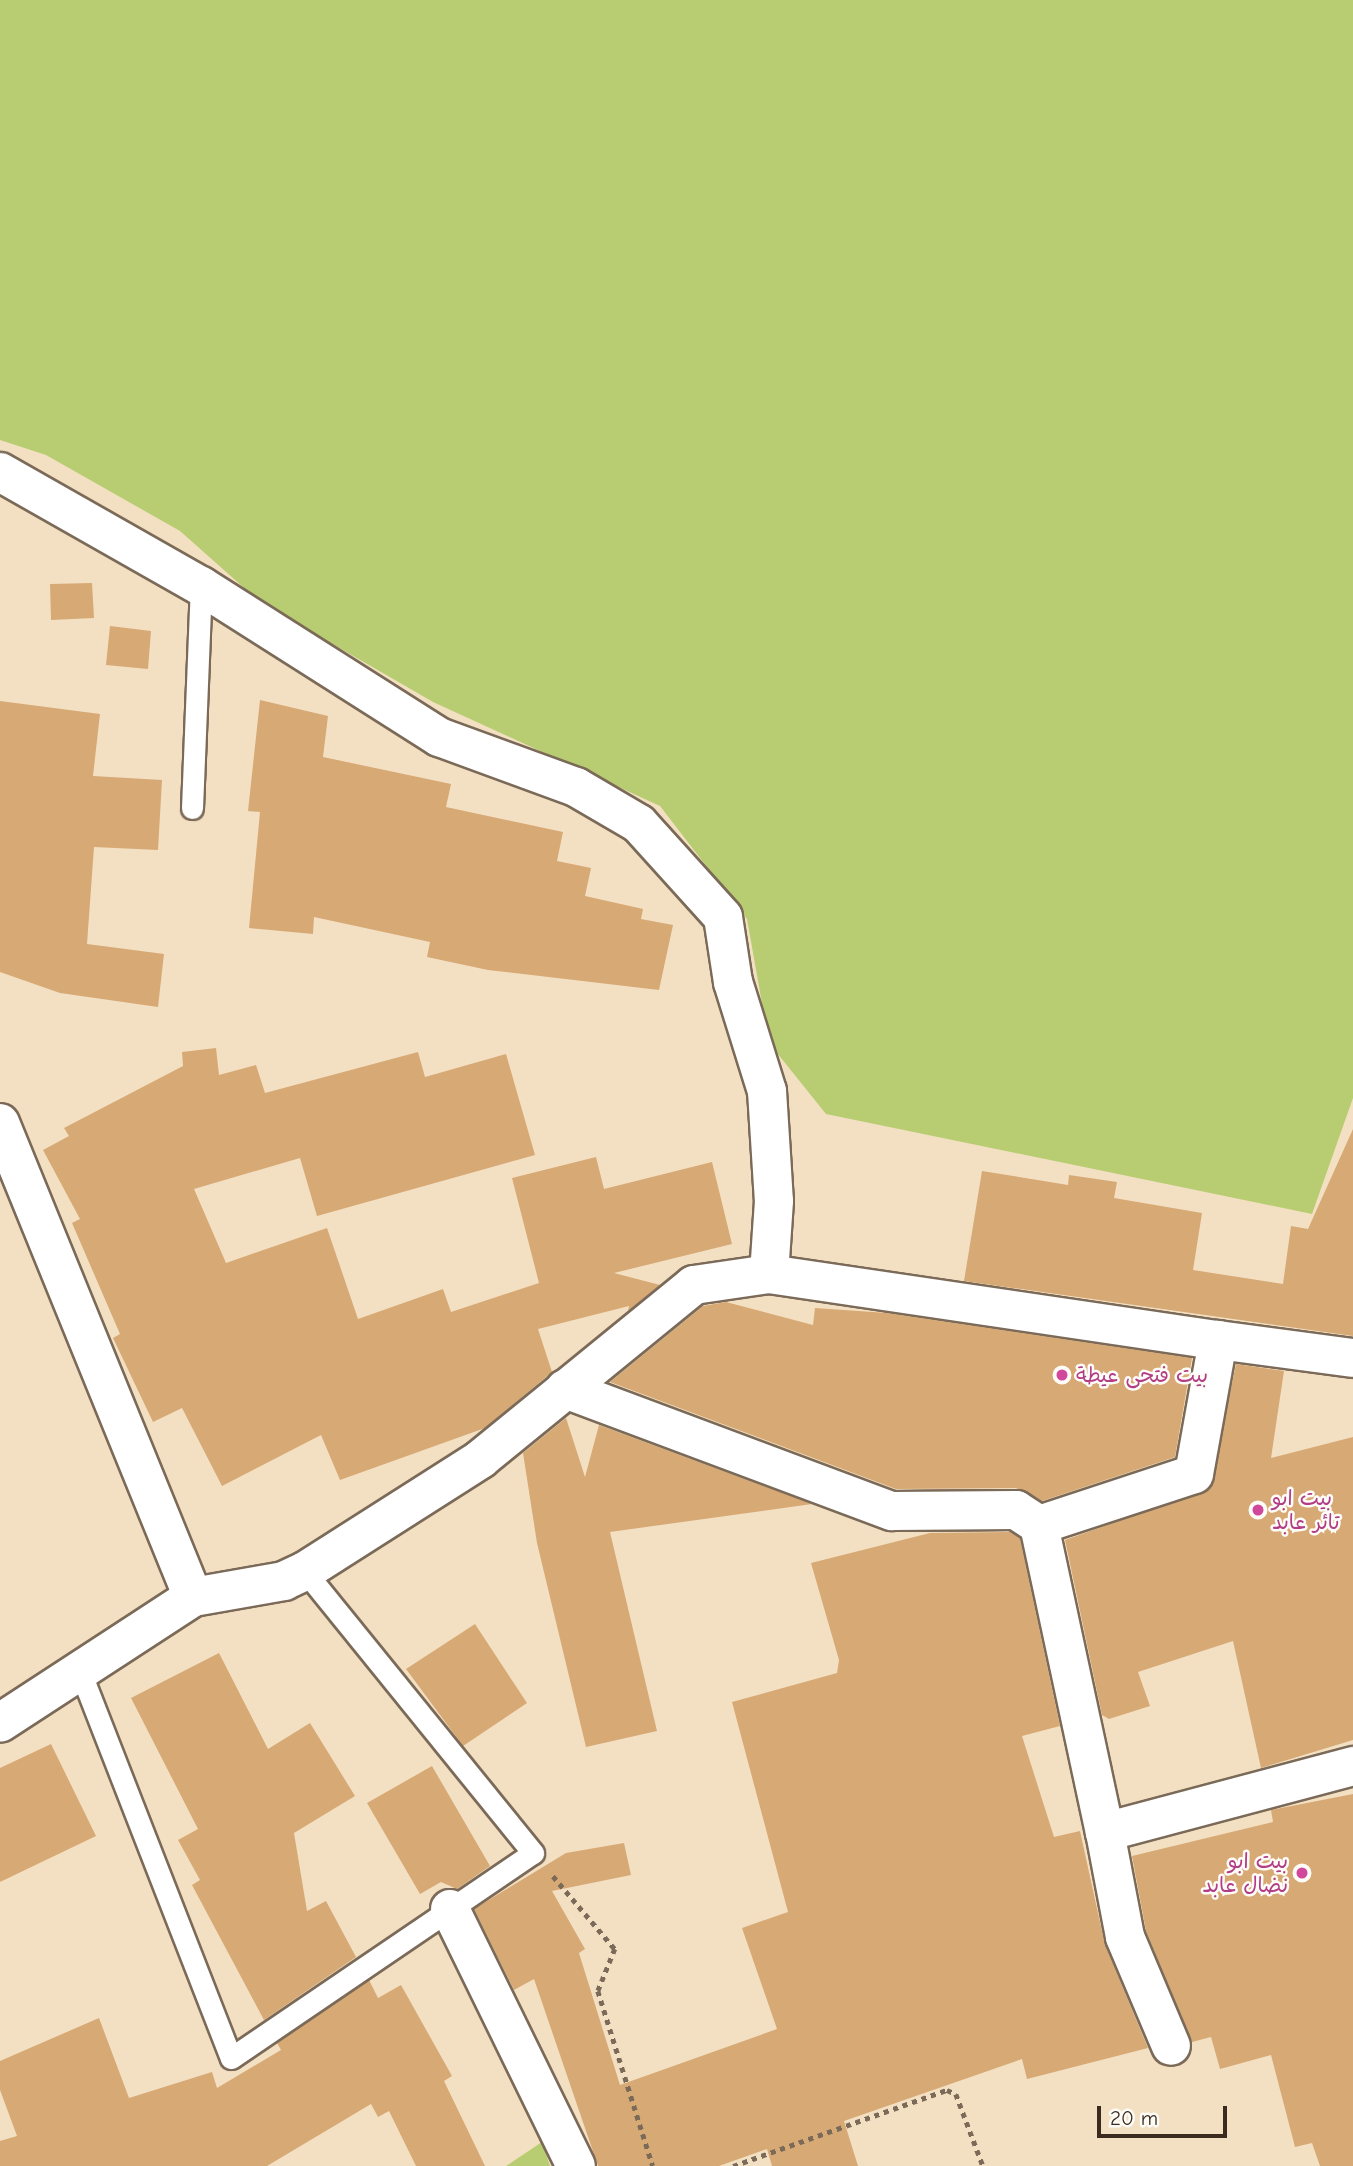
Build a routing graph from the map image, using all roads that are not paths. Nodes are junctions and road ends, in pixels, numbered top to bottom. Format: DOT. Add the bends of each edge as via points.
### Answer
graph roads {
  1 [pos="0,472"];
  2 [pos="201,586"];
  3 [pos="192,808"];
  4 [pos="0,1123"];
  5 [pos="769,1274"];
  6 [pos="1218,1340"];
  7 [pos="1353,1358"];
  8 [pos="565,1389"];
  9 [pos="1039,1525"];
  10 [pos="304,1571"];
  11 [pos="193,1597"];
  12 [pos="80,1671"];
  13 [pos="0,1723"];
  14 [pos="1353,1766"];
  15 [pos="1105,1832"];
  16 [pos="450,1909"];
  17 [pos="1171,2046"];
  18 [pos="576,2166"];
  1 -- 2 [label="street"];
  2 -- 3 [label="lane"];
  2 -- 5 [label="street" via="439,737 576,787 639,824 723,918 733,982 767,1091 774,1201"];
  4 -- 11 [label="street"];
  5 -- 6 [label="street"];
  5 -- 8 [label="street" via="694,1285"];
  6 -- 7 [label="street"];
  6 -- 9 [label="street" via="1194,1474"];
  8 -- 9 [label="street" via="892,1511 1016,1510"];
  8 -- 10 [label="street" via="481,1459"];
  9 -- 15 [label="street"];
  10 -- 11 [label="street" via="284,1581"];
  10 -- 16 [label="lane" via="533,1853"];
  11 -- 12 [label="street"];
  12 -- 13 [label="street"];
  12 -- 16 [label="lane" via="231,2057"];
  14 -- 15 [label="street"];
  15 -- 17 [label="street" via="1125,1937"];
  16 -- 18 [label="street"];
}
